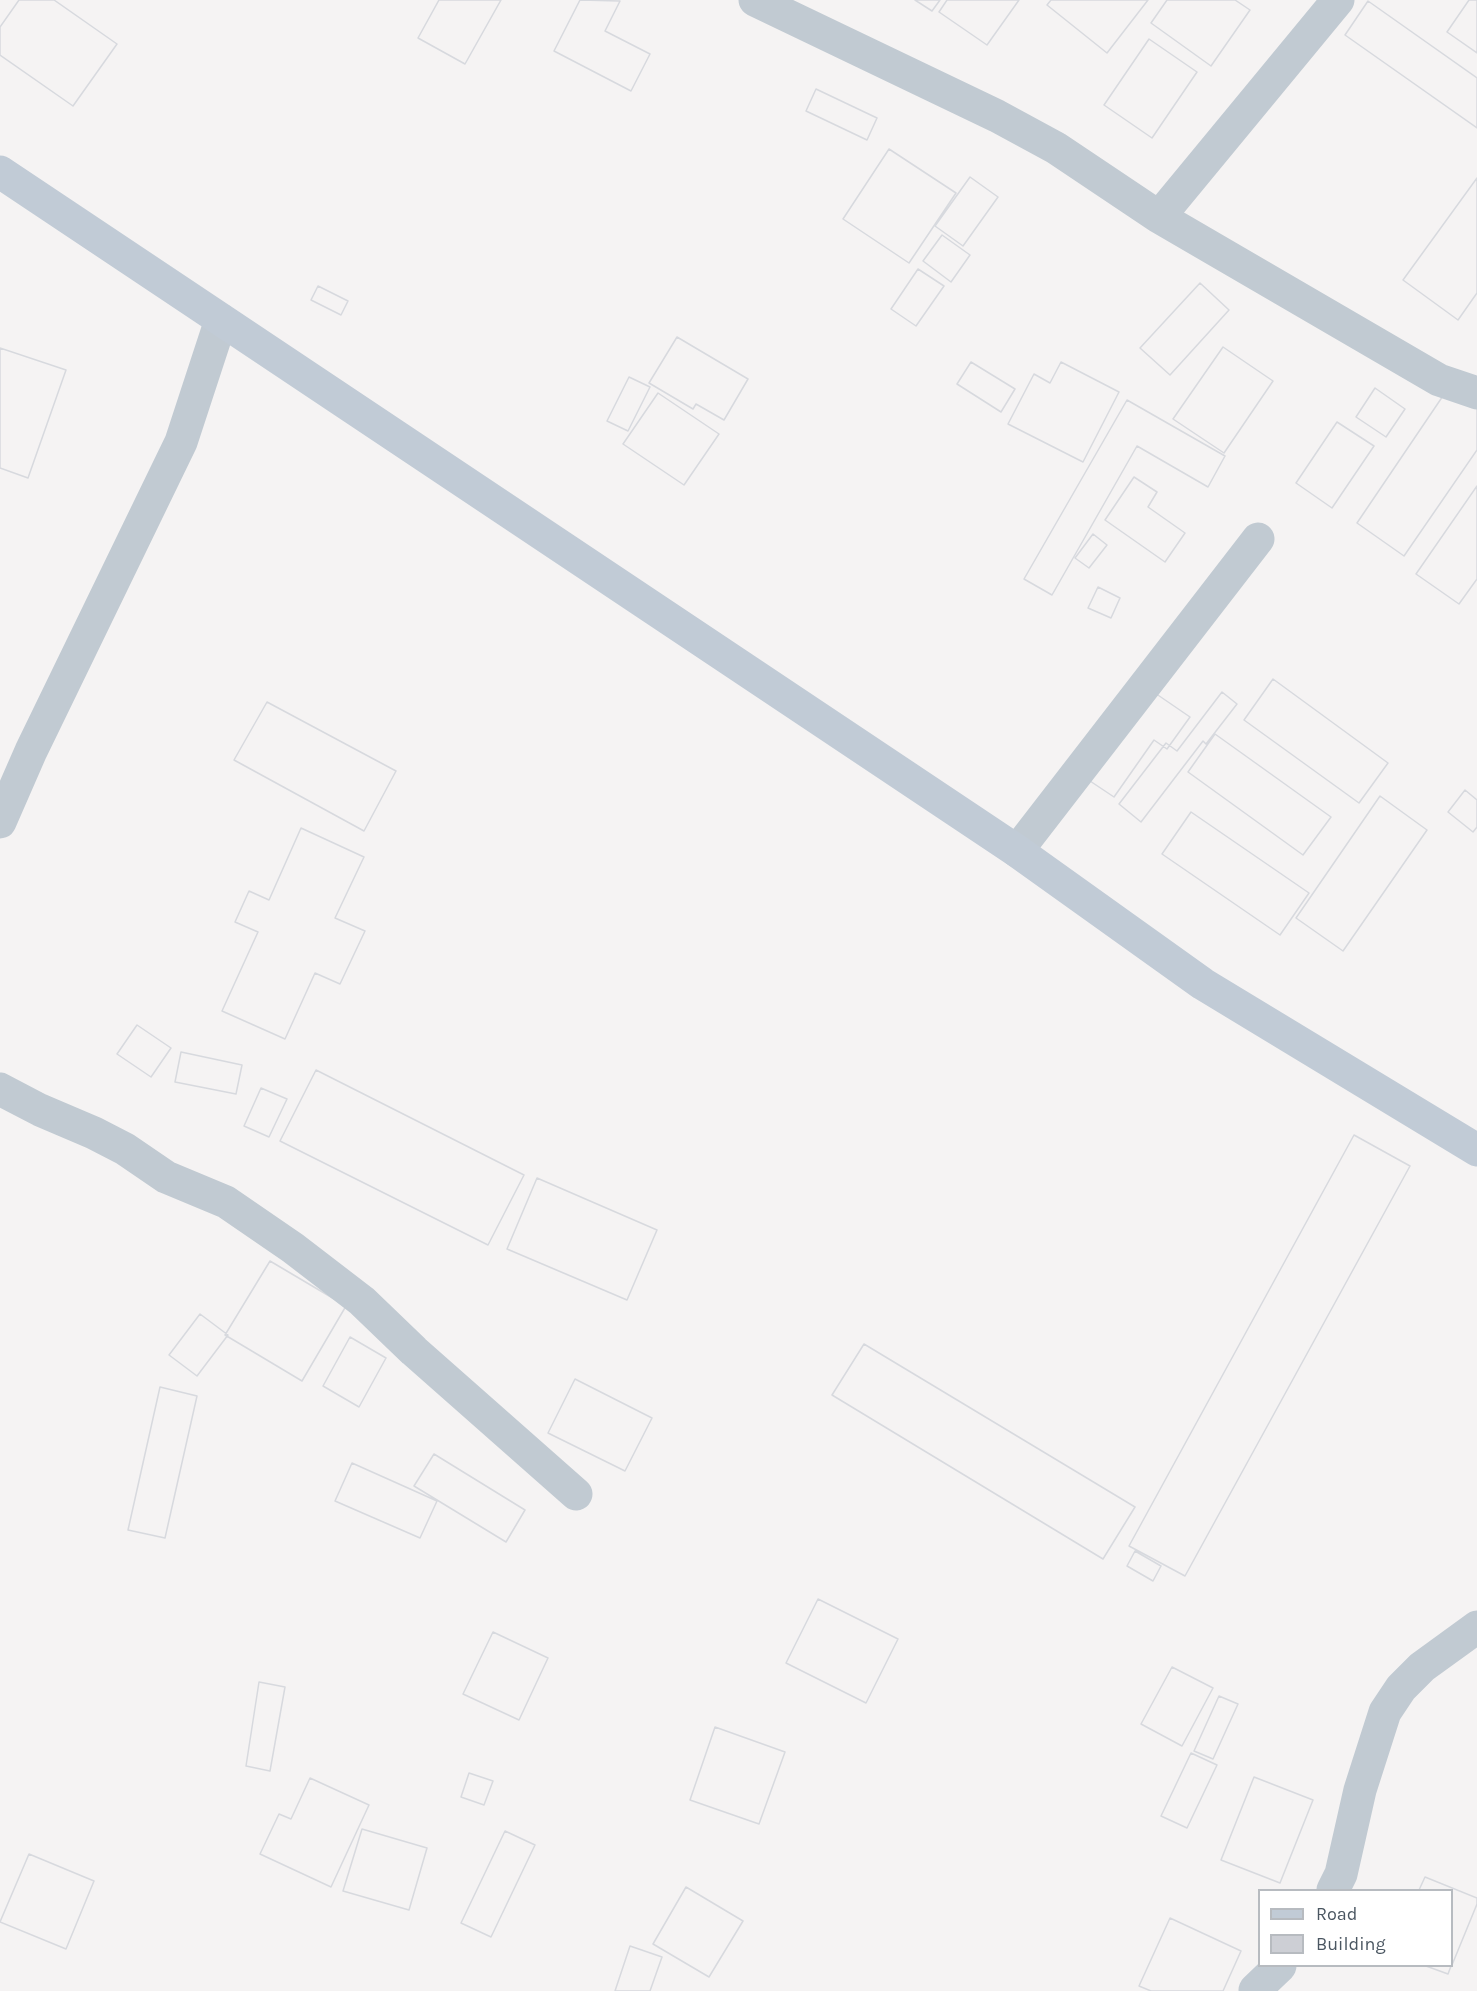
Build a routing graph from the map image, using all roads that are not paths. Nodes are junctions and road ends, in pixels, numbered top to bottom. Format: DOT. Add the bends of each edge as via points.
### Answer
graph roads {
  1 [pos="755,0"];
  2 [pos="1338,0"];
  3 [pos="0,172"];
  4 [pos="1159,217"];
  5 [pos="221,320"];
  6 [pos="1477,393"];
  7 [pos="1258,539"];
  8 [pos="0,822"];
  9 [pos="1017,851"];
  10 [pos="0,1089"];
  11 [pos="1477,1150"];
  12 [pos="576,1494"];
  13 [pos="1477,1627"];
  14 [pos="1334,1889"];
  15 [pos="1278,1967"];
  16 [pos="1255,1990"];
  1 -- 4 [label="street" via="997,116 1056,148"];
  2 -- 4 [label="street"];
  3 -- 5 [label="main road"];
  4 -- 6 [label="street" via="1440,380"];
  5 -- 8 [label="street" via="181,442"];
  5 -- 9 [label="main road"];
  7 -- 9 [label="street"];
  9 -- 11 [label="main road" via="1203,984"];
  10 -- 12 [label="street" via="125,1149 166,1177 226,1202 292,1248 362,1301"];
  13 -- 14 [label="street" via="1422,1667 1385,1712 1360,1790 1341,1874"];
  15 -- 16 [label="street"];
}
